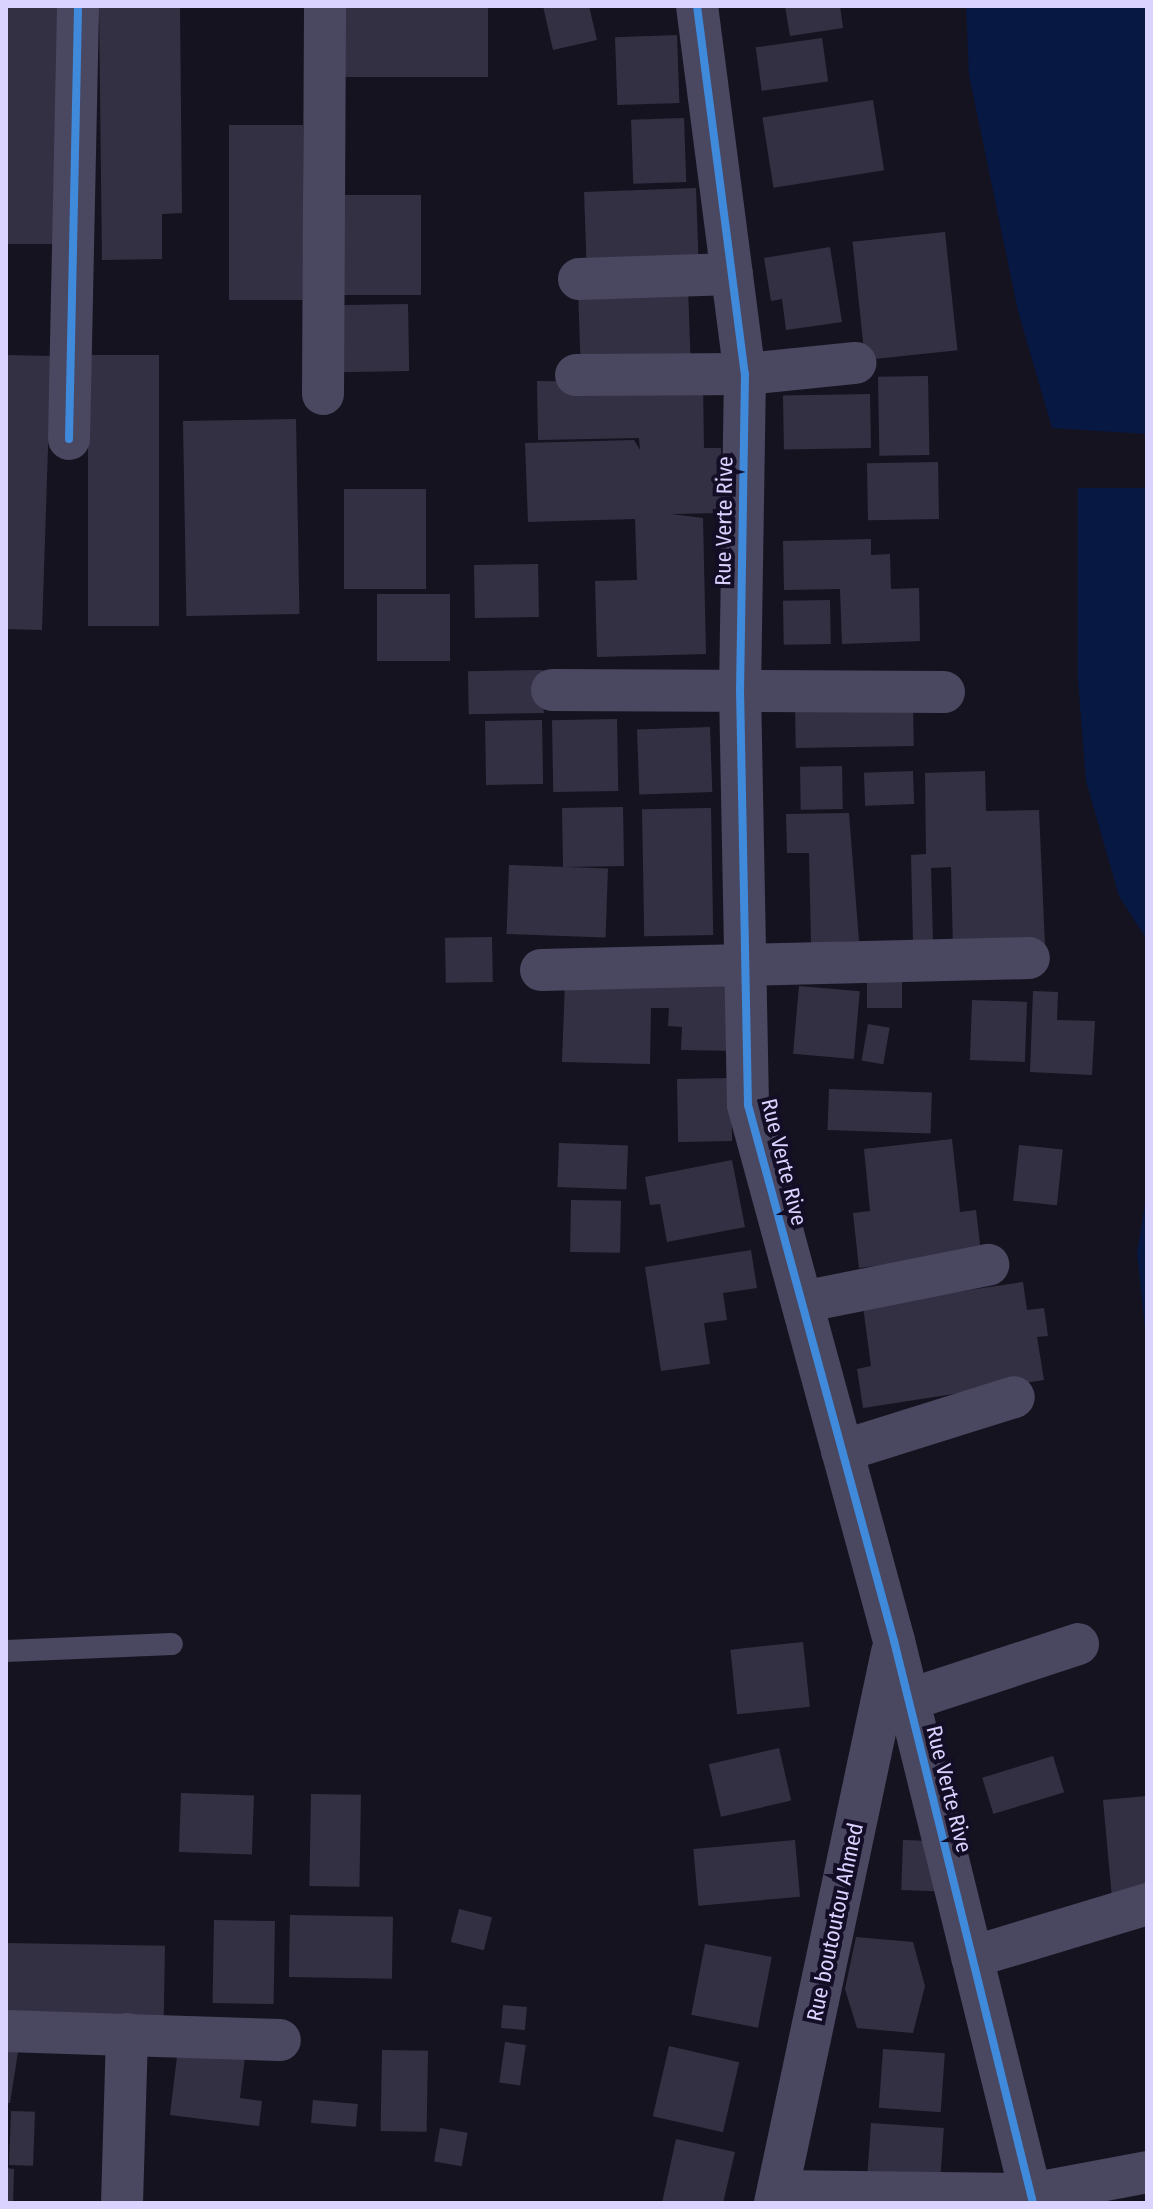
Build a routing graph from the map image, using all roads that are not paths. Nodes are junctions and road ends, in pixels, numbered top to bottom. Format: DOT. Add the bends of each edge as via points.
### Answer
graph roads {
  1 [pos="78,6"];
  2 [pos="325,6"];
  3 [pos="697,6"];
  4 [pos="732,274"];
  5 [pos="579,279"];
  6 [pos="855,363"];
  7 [pos="745,374"];
  8 [pos="576,375"];
  9 [pos="323,394"];
  10 [pos="69,439"];
  11 [pos="740,689"];
  12 [pos="552,690"];
  13 [pos="944,692"];
  14 [pos="1029,958"];
  15 [pos="750,968"];
  16 [pos="541,970"];
  17 [pos="988,1265"];
  18 [pos="802,1302"];
  19 [pos="1014,1397"];
  20 [pos="842,1451"];
  21 [pos="894,1641"];
  22 [pos="172,1644"];
  23 [pos="1078,1644"];
  24 [pos="6,1651"];
  25 [pos="908,1700"];
  26 [pos="1147,1904"];
  27 [pos="972,1957"];
  28 [pos="6,2031"];
  29 [pos="127,2034"];
  30 [pos="280,2040"];
  31 [pos="1147,2172"];
  32 [pos="776,2197"];
  33 [pos="1032,2199"];
  34 [pos="122,2203"];
  1 -- 10 [label="street"];
  2 -- 9 [label="street"];
  3 -- 4 [label="street, Rue Verte Rive"];
  4 -- 5 [label="street"];
  4 -- 7 [label="street, Rue Verte Rive"];
  6 -- 7 [label="street"];
  7 -- 8 [label="street"];
  7 -- 11 [label="street, Rue Verte Rive"];
  11 -- 12 [label="street"];
  11 -- 13 [label="street"];
  11 -- 15 [label="street, Rue Verte Rive"];
  14 -- 15 [label="street"];
  15 -- 16 [label="street"];
  15 -- 18 [label="street, Rue Verte Rive" via="748,1105"];
  17 -- 18 [label="street"];
  18 -- 20 [label="street, Rue Verte Rive"];
  19 -- 20 [label="street"];
  20 -- 21 [label="street, Rue Verte Rive"];
  21 -- 25 [label="street, Rue Verte Rive"];
  21 -- 32 [label="street, Rue boutoutou Ahmed"];
  22 -- 24 [label="lane"];
  23 -- 25 [label="street"];
  25 -- 27 [label="street, Rue Verte Rive"];
  26 -- 27 [label="street"];
  27 -- 33 [label="street, Rue Verte Rive"];
  28 -- 29 [label="street"];
  29 -- 30 [label="street"];
  29 -- 34 [label="street"];
  31 -- 33 [label="street"];
  32 -- 33 [label="street"];
}
